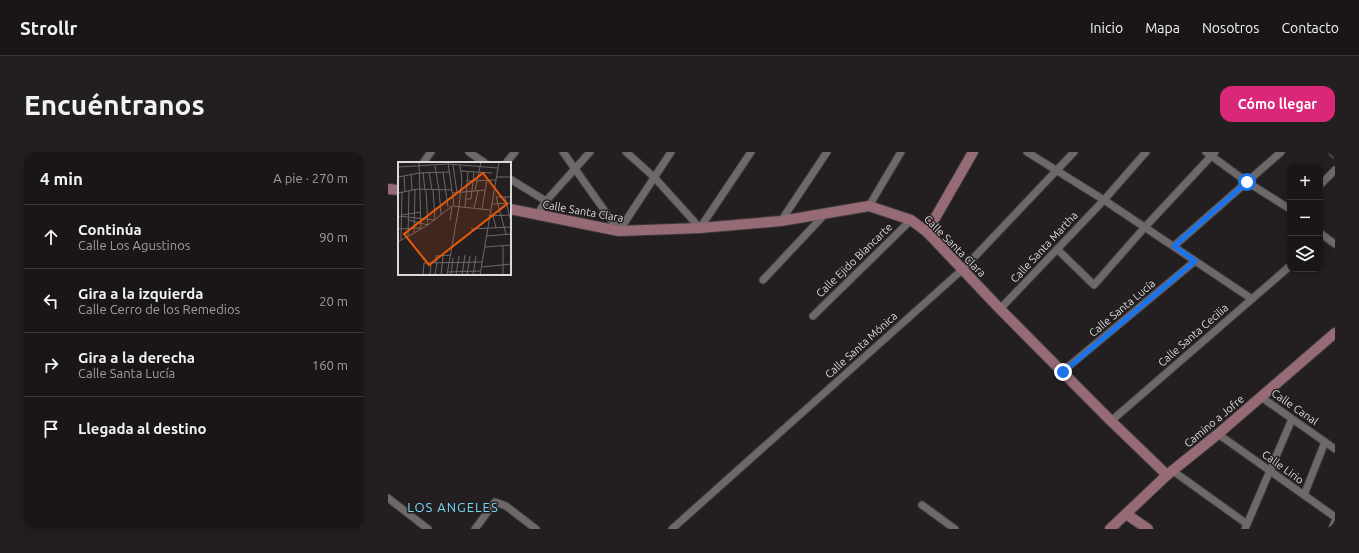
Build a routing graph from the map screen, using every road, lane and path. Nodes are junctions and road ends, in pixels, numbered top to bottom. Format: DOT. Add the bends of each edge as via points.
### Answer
graph roads {
  1 [pos="431,152"];
  2 [pos="468,152"];
  3 [pos="515,152"];
  4 [pos="564,152"];
  5 [pos="590,152"];
  6 [pos="626,152"];
  7 [pos="671,152"];
  8 [pos="751,152"];
  9 [pos="827,152"];
  10 [pos="901,152"];
  11 [pos="973,152"];
  12 [pos="1027,152"];
  13 [pos="1074,152"];
  14 [pos="1146,152"];
  15 [pos="1281,152"];
  16 [pos="1332,152"];
  17 [pos="1210,153"];
  18 [pos="1335,155"];
  19 [pos="424,162"];
  20 [pos="483,162"];
  21 [pos="507,162"];
  22 [pos="576,169"];
  23 [pos="1057,170"];
  24 [pos="1335,170"];
  25 [pos="654,177"];
  26 [pos="511,180"];
  27 [pos="1247,182"];
  28 [pos="1323,182"];
  29 [pos="388,189"];
  30 [pos="398,190"];
  31 [pos="1104,200"];
  32 [pos="546,201"];
  33 [pos="869,206"];
  34 [pos="1287,207"];
  35 [pos="511,209"];
  36 [pos="826,213"];
  37 [pos="537,215"];
  38 [pos="911,220"];
  39 [pos="781,221"];
  40 [pos="1145,227"];
  41 [pos="700,228"];
  42 [pos="619,231"];
  43 [pos="927,232"];
  44 [pos="1323,237"];
  45 [pos="1335,244"];
  46 [pos="1174,246"];
  47 [pos="1057,249"];
  48 [pos="1195,261"];
  49 [pos="963,269"];
  50 [pos="1287,269"];
  51 [pos="763,280"];
  52 [pos="1252,299"];
  53 [pos="1000,309"];
  54 [pos="813,316"];
  55 [pos="1335,333"];
  56 [pos="1063,372"];
  57 [pos="1261,397"];
  58 [pos="1292,419"];
  59 [pos="1111,421"];
  60 [pos="1218,434"];
  61 [pos="1325,442"];
  62 [pos="1335,449"];
  63 [pos="1270,470"];
  64 [pos="1170,473"];
  65 [pos="1304,495"];
  66 [pos="388,498"];
  67 [pos="922,504"];
  68 [pos="1126,514"];
  69 [pos="1335,517"];
  70 [pos="1335,521"];
  71 [pos="1246,526"];
  72 [pos="423,528"];
  73 [pos="475,529"];
  74 [pos="536,529"];
  75 [pos="672,529"];
  76 [pos="955,529"];
  77 [pos="1110,529"];
  78 [pos="1148,529"];
  79 [pos="1332,529"];
  1 -- 19 [label="street"];
  2 -- 20 [label="street"];
  3 -- 21 [label="street"];
  4 -- 22 [label="street"];
  5 -- 22 [label="street"];
  6 -- 25 [label="street"];
  7 -- 25 [label="street"];
  8 -- 41 [label="street"];
  9 -- 39 [label="street"];
  10 -- 33 [label="street"];
  11 -- 43 [label="street"];
  12 -- 23 [label="street"];
  13 -- 23 [label="street, Calle Santa Mónica"];
  14 -- 31 [label="street, Calle Santa Martha"];
  15 -- 27 [label="street"];
  16 -- 18 [label="street"];
  17 -- 27 [label="street"];
  17 -- 40 [label="street"];
  22 -- 32 [label="street"];
  22 -- 42 [label="street"];
  23 -- 31 [label="street"];
  23 -- 49 [label="street, Calle Santa Mónica"];
  24 -- 28 [label="street"];
  25 -- 41 [label="street"];
  25 -- 42 [label="street"];
  26 -- 32 [label="street"];
  27 -- 34 [label="street"];
  27 -- 46 [label="street"];
  29 -- 30 [label="street"];
  31 -- 40 [label="street"];
  31 -- 47 [label="street, Calle Santa Martha"];
  32 -- 37 [label="street"];
  33 -- 36 [label="street, Calle Santa Clara"];
  33 -- 38 [label="street, Calle Santa Clara"];
  35 -- 37 [label="street, Calle Santa Clara"];
  36 -- 39 [label="street, Calle Santa Clara"];
  36 -- 51 [label="street"];
  37 -- 42 [label="street, Calle Santa Clara"];
  38 -- 43 [label="street, Calle Santa Clara"];
  38 -- 54 [label="street, Calle Ejido Blancarte"];
  39 -- 41 [label="street, Calle Santa Clara"];
  40 -- 46 [label="street"];
  40 -- 47 [label="street" via="1094,286"];
  41 -- 42 [label="street, Calle Santa Clara"];
  43 -- 49 [label="street, Calle Santa Clara"];
  44 -- 45 [label="street"];
  46 -- 48 [label="street"];
  47 -- 53 [label="street, Calle Santa Martha"];
  48 -- 52 [label="street"];
  48 -- 56 [label="street, Calle Santa Lucía"];
  49 -- 53 [label="street, Calle Santa Clara"];
  49 -- 75 [label="street, Calle Santa Mónica"];
  50 -- 52 [label="street, Calle Santa Cecilia"];
  52 -- 59 [label="street, Calle Santa Cecilia"];
  53 -- 56 [label="street, Calle Santa Clara"];
  55 -- 57 [label="street, Camino a Jofre"];
  56 -- 59 [label="street, Calle Santa Clara"];
  57 -- 58 [label="street, Calle Canal"];
  57 -- 60 [label="street, Camino a Jofre"];
  58 -- 61 [label="street, Calle Canal"];
  58 -- 63 [label="street"];
  59 -- 64 [label="street, Calle Santa Clara"];
  60 -- 63 [label="street, Calle Lirio"];
  60 -- 64 [label="street, Camino a Jofre"];
  61 -- 62 [label="street, Calle Canal"];
  61 -- 65 [label="street"];
  63 -- 65 [label="street, Calle Lirio"];
  63 -- 71 [label="street"];
  64 -- 68 [label="street, Camino a Jofre"];
  64 -- 71 [label="street"];
  65 -- 69 [label="street, Calle Lirio"];
  66 -- 72 [label="street"];
  67 -- 76 [label="street"];
  68 -- 77 [label="street, Camino a Jofre"];
  68 -- 78 [label="street"];
  70 -- 79 [label="street"];
  73 -- 74 [label="street" via="495,502 506,506"];
}
